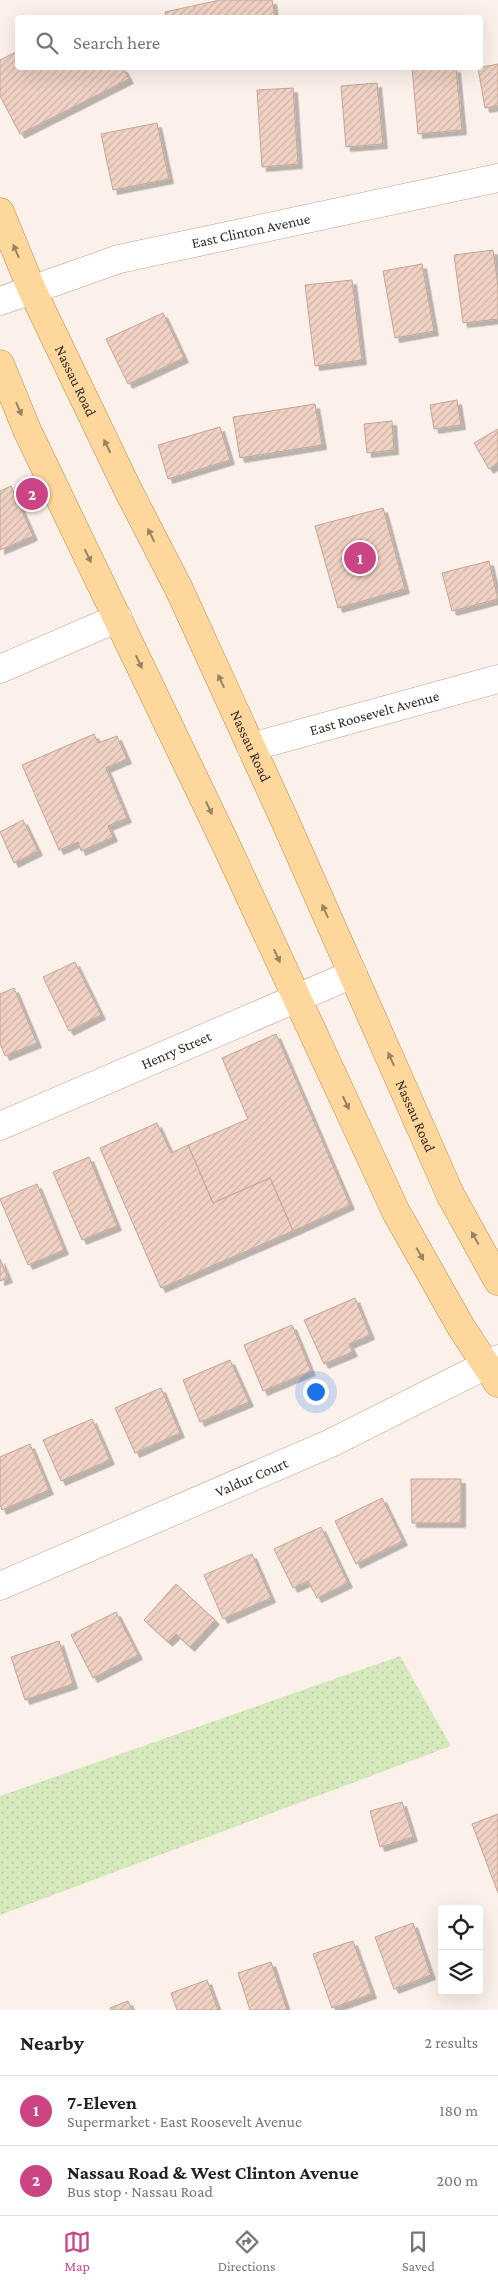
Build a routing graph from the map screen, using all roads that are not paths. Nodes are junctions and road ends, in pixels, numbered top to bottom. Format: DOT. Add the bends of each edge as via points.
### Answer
graph roads {
  1 [pos="498,178"];
  2 [pos="0,212"];
  3 [pos="13,297"];
  4 [pos="0,364"];
  5 [pos="118,618"];
  6 [pos="0,669"];
  7 [pos="498,679"];
  8 [pos="251,747"];
  9 [pos="353,974"];
  10 [pos="297,998"];
  11 [pos="0,1126"];
  12 [pos="498,1281"];
  13 [pos="494,1369"];
  14 [pos="0,1586"];
  1 -- 3 [label="street, East Clinton Avenue" via="120,259"];
  3 -- 2 [label="main road, Nassau Road, one-way"];
  8 -- 3 [label="main road, Nassau Road, one-way" via="179,588 128,490"];
  4 -- 5 [label="main road, one-way" via="27,430"];
  5 -- 6 [label="street"];
  5 -- 10 [label="main road, one-way"];
  7 -- 8 [label="street, East Roosevelt Avenue"];
  9 -- 8 [label="main road, Nassau Road, one-way"];
  9 -- 10 [label="street, Henry Street"];
  12 -- 9 [label="main road, Nassau Road, one-way" via="450,1194"];
  10 -- 11 [label="street, Henry Street"];
  10 -- 13 [label="main road, one-way" via="396,1212 461,1327"];
  13 -- 14 [label="street, Valdur Court"];
}
